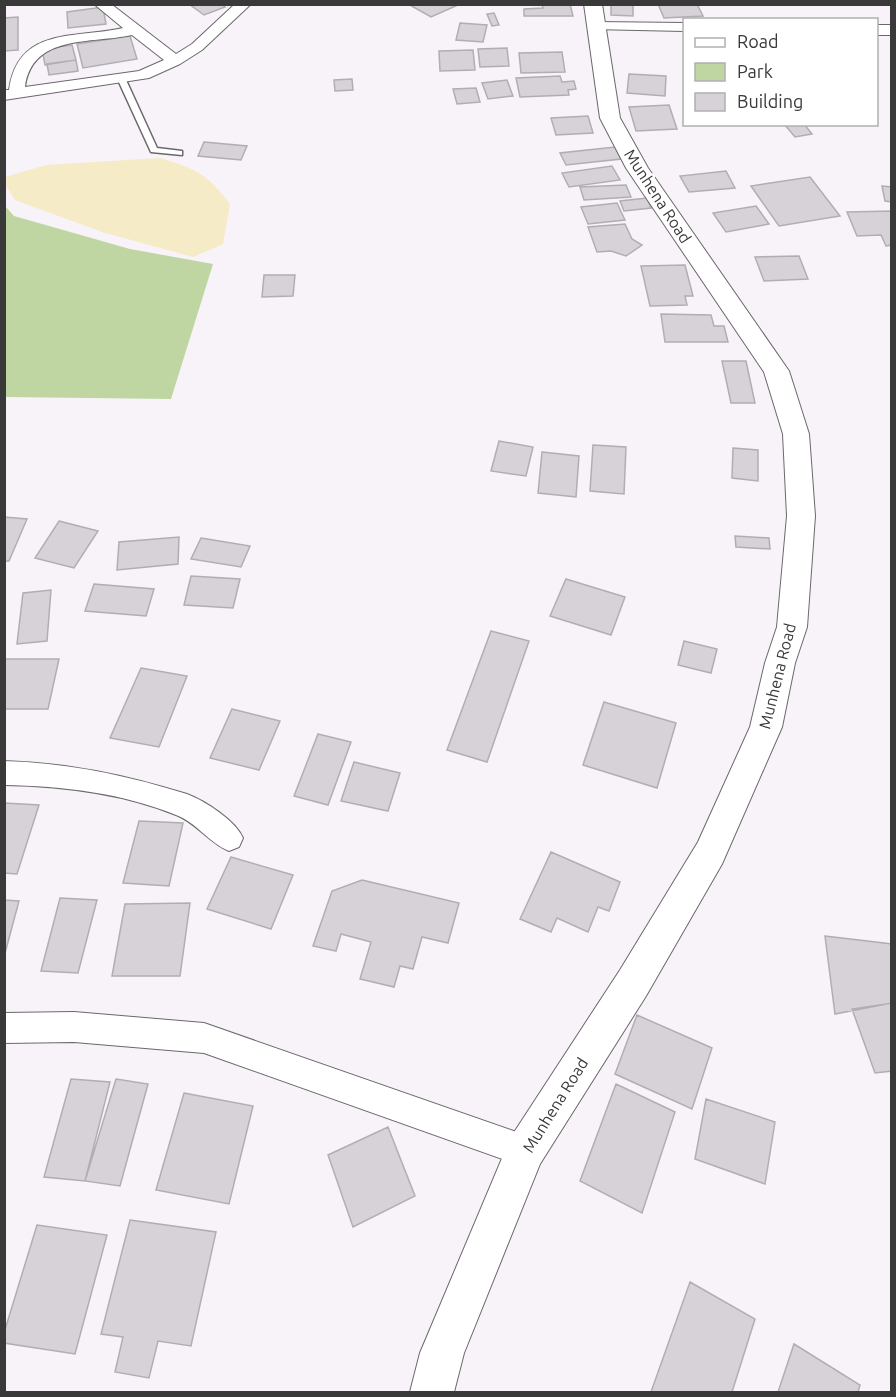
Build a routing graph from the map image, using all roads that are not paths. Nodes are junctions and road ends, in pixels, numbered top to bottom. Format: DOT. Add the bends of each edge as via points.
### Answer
graph roads {
  1 [pos="101,4"];
  2 [pos="244,4"];
  3 [pos="595,15"];
  4 [pos="683,27"];
  5 [pos="134,30"];
  6 [pos="175,61"];
  7 [pos="122,80"];
  8 [pos="10,94"];
  9 [pos="178,153"];
  10 [pos="4,773"];
  11 [pos="229,838"];
  12 [pos="4,1028"];
  13 [pos="525,1150"];
  14 [pos="432,1392"];
  1 -- 5 [label="street"];
  2 -- 6 [label="street"];
  3 -- 4 [label="street"];
  3 -- 13 [label="street, Munhena Road" via="609,118 637,168 776,371 796,434 801,516 792,627 766,727 710,853 633,983"];
  5 -- 6 [label="street"];
  5 -- 8 [label="street" via="53,41 22,62"];
  6 -- 7 [label="street"];
  7 -- 8 [label="street"];
  7 -- 9 [label="lane" via="154,150"];
  10 -- 11 [label="street" via="51,774 122,786 187,806"];
  12 -- 13 [label="street" via="74,1027 204,1038"];
  13 -- 14 [label="street, Munhena Road" via="442,1353"];
}
